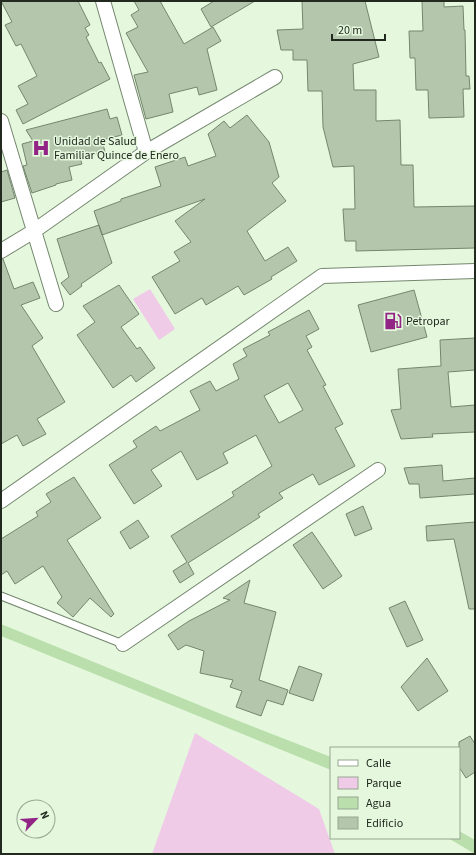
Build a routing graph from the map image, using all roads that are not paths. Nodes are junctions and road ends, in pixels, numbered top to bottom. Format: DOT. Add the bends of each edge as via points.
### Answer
graph roads {
  1 [pos="104,1"];
  2 [pos="275,77"];
  3 [pos="1,121"];
  4 [pos="146,152"];
  5 [pos="34,231"];
  6 [pos="1,251"];
  7 [pos="475,271"];
  8 [pos="56,304"];
  9 [pos="378,470"];
  10 [pos="1,501"];
  11 [pos="1,596"];
  12 [pos="123,644"];
  1 -- 4 [label="street"];
  2 -- 4 [label="street"];
  3 -- 5 [label="street"];
  4 -- 5 [label="street"];
  5 -- 6 [label="street"];
  5 -- 8 [label="street"];
  7 -- 10 [label="street" via="322,276"];
  9 -- 12 [label="street"];
  11 -- 12 [label="lane"];
}
